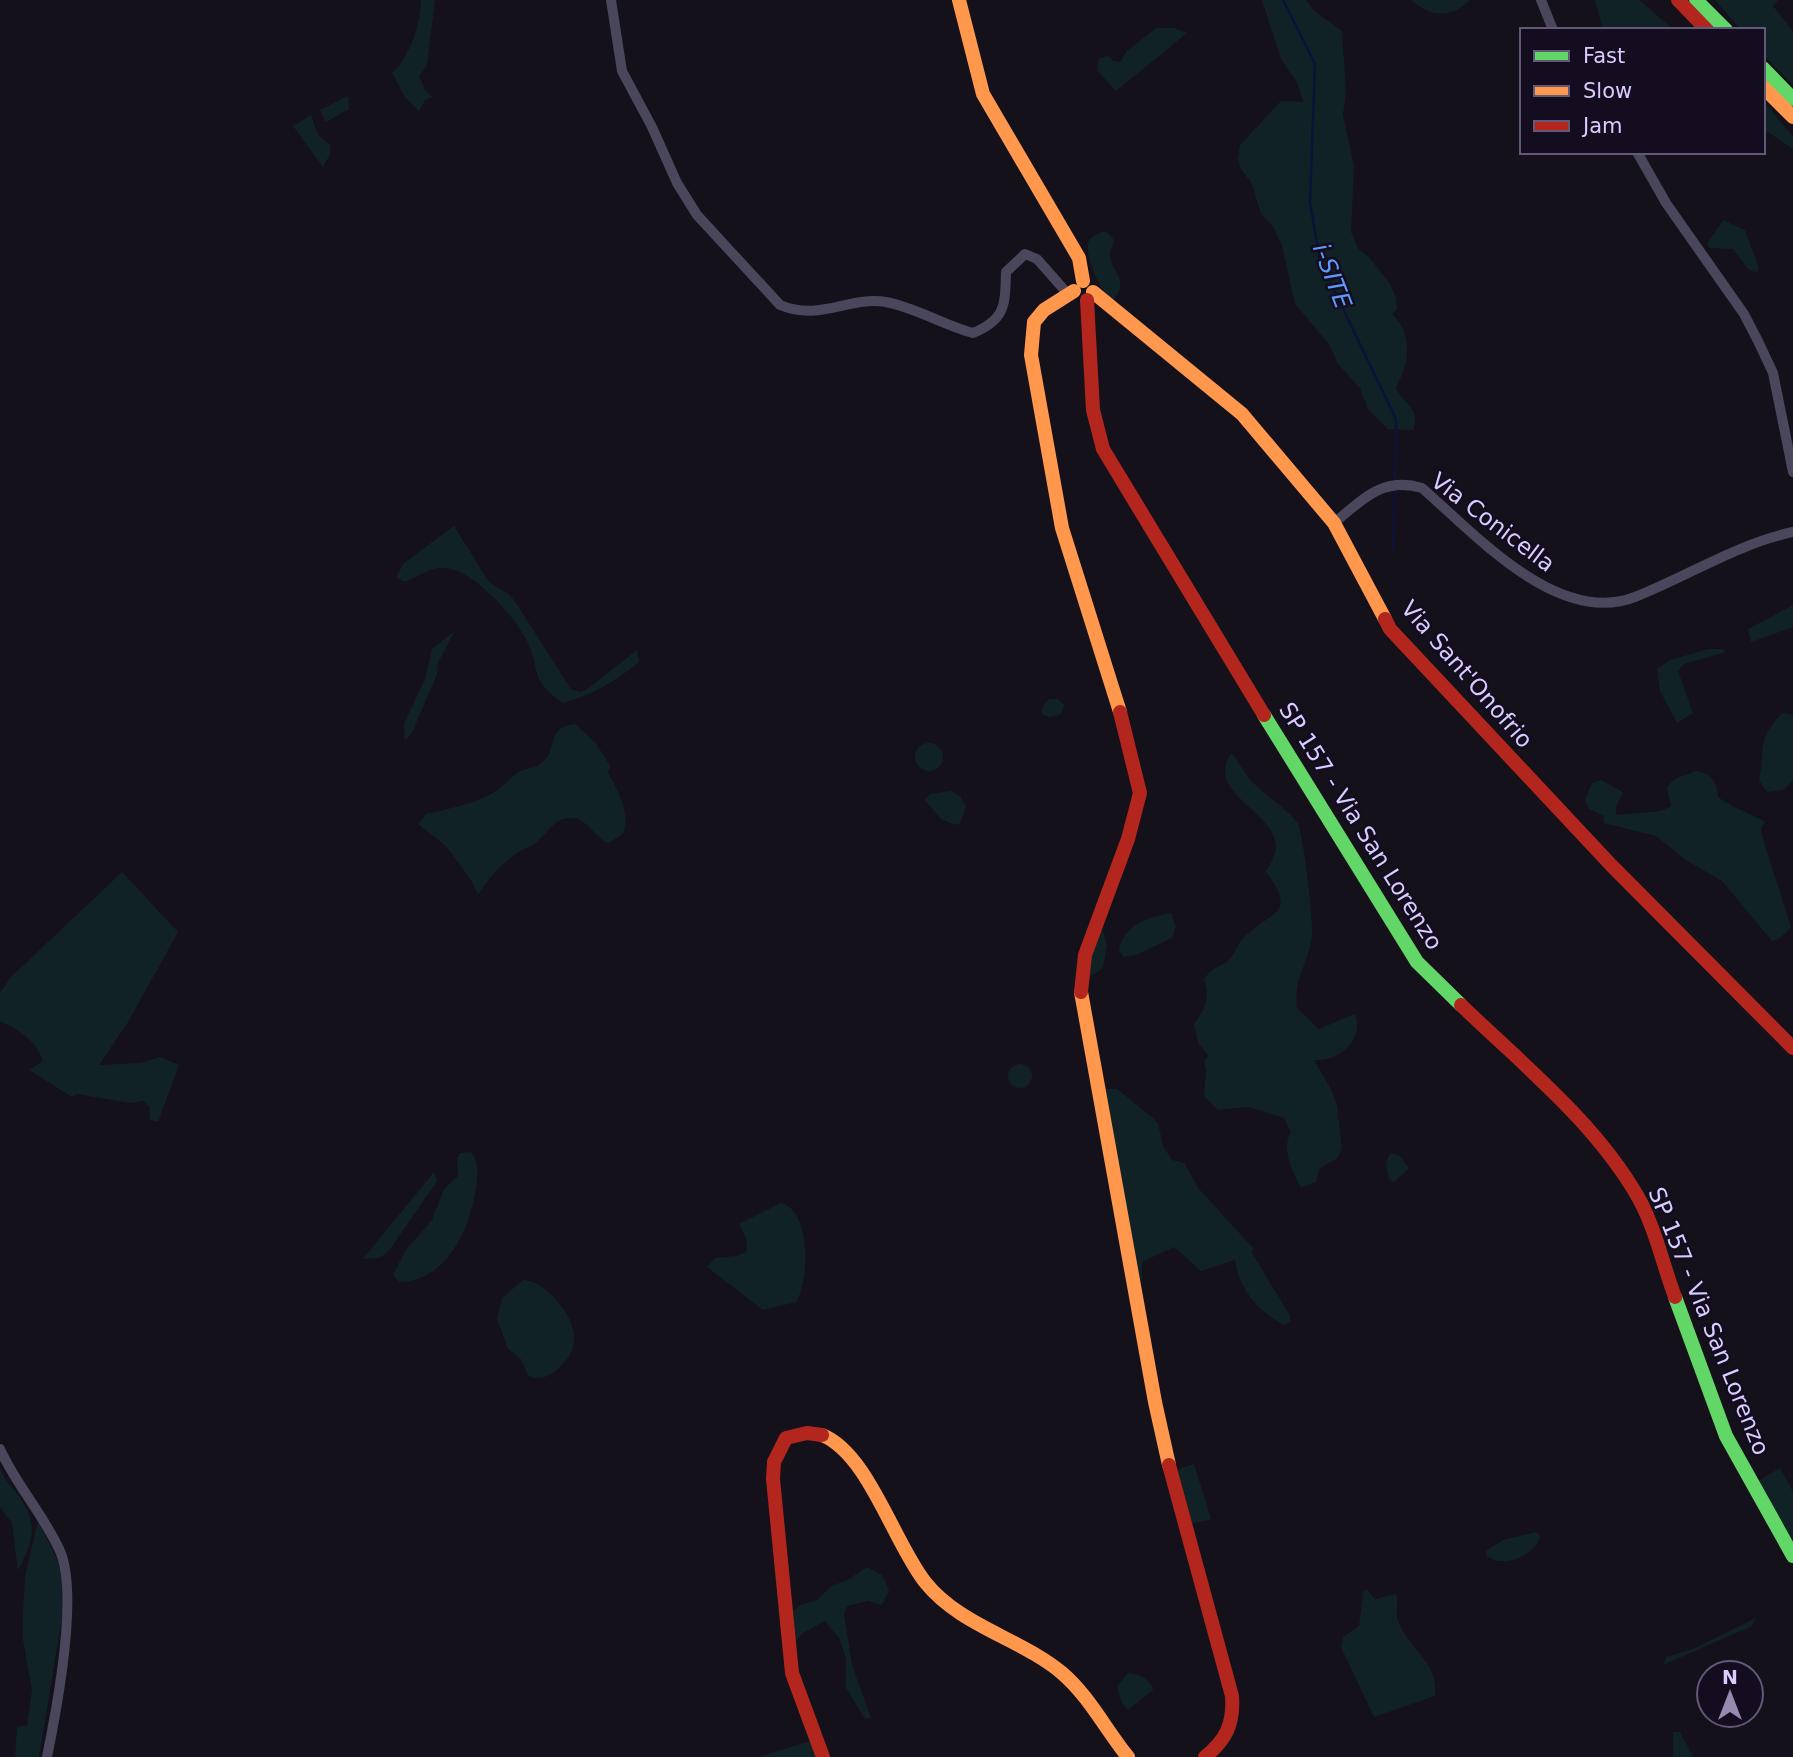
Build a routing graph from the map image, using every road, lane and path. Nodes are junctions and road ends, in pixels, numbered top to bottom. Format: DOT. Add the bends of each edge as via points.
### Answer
graph roads {
  1 [pos="611,0"];
  2 [pos="959,0"];
  3 [pos="1541,0"];
  4 [pos="1678,0"];
  5 [pos="1696,0"];
  6 [pos="1552,28"];
  7 [pos="1705,28"];
  8 [pos="1724,28"];
  9 [pos="1765,70"];
  10 [pos="1765,89"];
  11 [pos="1793,99"];
  12 [pos="1793,117"];
  13 [pos="1638,154"];
  14 [pos="1081,292"];
  15 [pos="1793,472"];
  16 [pos="1334,523"];
  17 [pos="1793,532"];
  18 [pos="1793,1048"];
  19 [pos="0,1449"];
  20 [pos="1793,1556"];
  21 [pos="47,1757"];
  22 [pos="823,1757"];
  23 [pos="1128,1757"];
  24 [pos="1205,1757"];
  1 -- 14 [label="street" via="622,71 677,183 697,215 780,305 812,313 884,301 973,333 993,324 1000,315 1006,272 1025,254"];
  2 -- 14 [label="main road, SP 157 - Via San Lorenzo" via="983,94 1079,258"];
  3 -- 6 [label="street"];
  4 -- 7 [label="main road"];
  5 -- 8 [label="main road"];
  9 -- 11 [label="main road"];
  10 -- 12 [label="main road"];
  13 -- 15 [label="street" via="1758,341 1773,373"];
  14 -- 16 [label="main road, Via Sant'Onofrio" via="1242,414"];
  14 -- 20 [label="main road, SP 157 - Via San Lorenzo" via="1093,410 1103,449 1417,961 1586,1128 1639,1199 1726,1436"];
  14 -- 24 [label="main road" via="1044,310 1034,322 1031,355 1057,508 1131,747 1140,793 1088,947 1082,993 1155,1402 1232,1695 1231,1728 1223,1743"];
  16 -- 17 [label="street, Via Conicella" via="1376,489 1389,485 1422,488 1532,580 1568,599 1598,604 1632,598 1732,552"];
  16 -- 18 [label="main road, Via Sant'Onofrio" via="1390,629 1611,865"];
  19 -- 21 [label="street" via="59,1548 67,1570 59,1683"];
  22 -- 23 [label="main road" via="792,1673 773,1479 774,1462 786,1438 814,1432 826,1436 851,1458 912,1565 934,1593 960,1615 1062,1673"];
}
